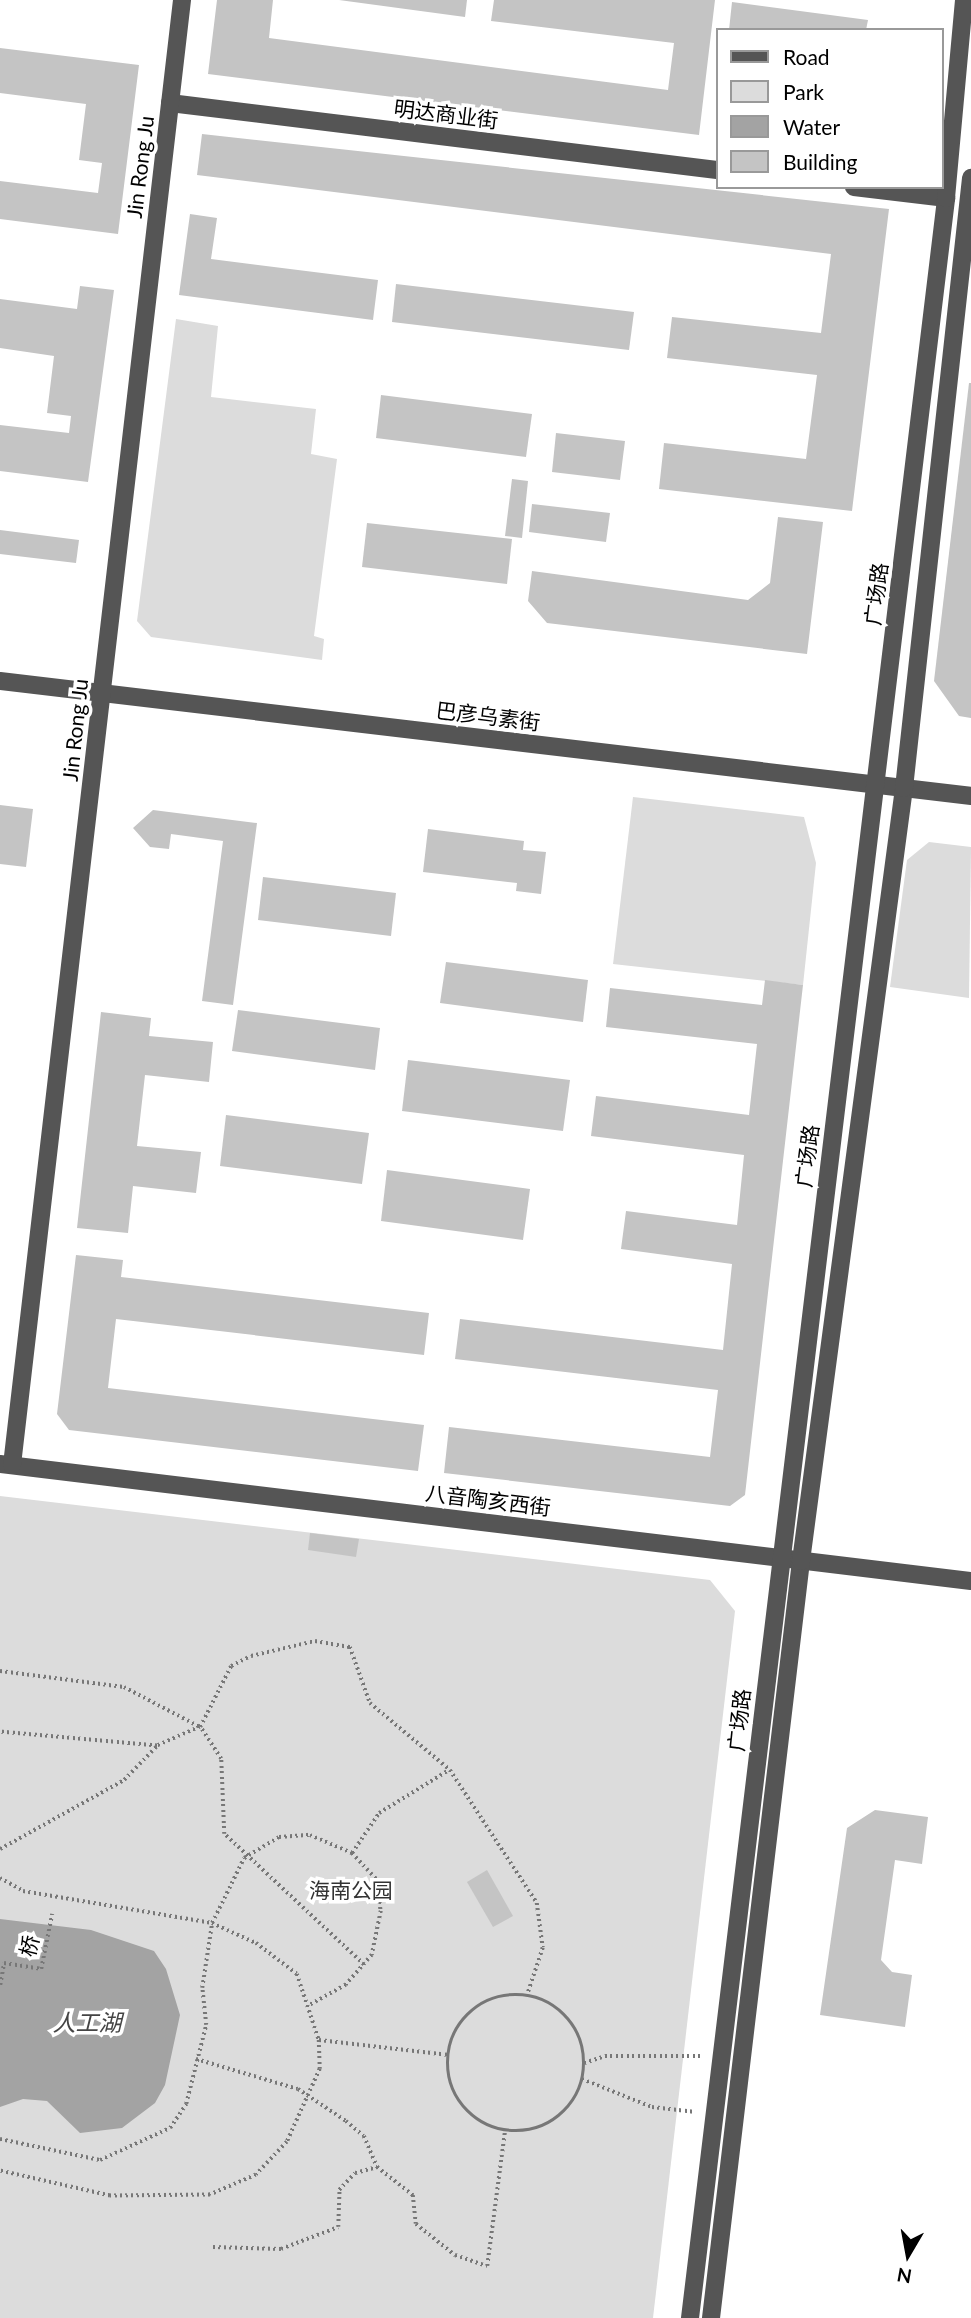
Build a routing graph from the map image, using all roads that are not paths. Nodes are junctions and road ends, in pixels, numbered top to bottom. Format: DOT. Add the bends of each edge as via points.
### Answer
graph roads {
  1 [pos="182,0"];
  2 [pos="964,0"];
  3 [pos="170,103"];
  4 [pos="716,170"];
  5 [pos="971,178"];
  6 [pos="871,189"];
  7 [pos="946,198"];
  8 [pos="0,670"];
  9 [pos="0,681"];
  10 [pos="102,688"];
  11 [pos="877,779"];
  12 [pos="904,783"];
  13 [pos="971,786"];
  14 [pos="971,796"];
  15 [pos="6,1465"];
  16 [pos="780,1558"];
  17 [pos="801,1561"];
  18 [pos="971,1581"];
  19 [pos="690,2318"];
  20 [pos="710,2318"];
  1 -- 3 [label="street, Jin Rong Ju"];
  2 -- 7 [label="street, 广场路"];
  3 -- 4 [label="street, 明达商业街"];
  3 -- 10 [label="street, Jin Rong Ju"];
  5 -- 12 [label="street, 广场路"];
  6 -- 7 [label="street"];
  7 -- 11 [label="street, 广场路"];
  8 -- 10 [label="street, 巴彦乌素街"];
  9 -- 10 [label="street, 巴彦乌素街"];
  10 -- 11 [label="street, 巴彦乌素街"];
  10 -- 15 [label="street, Jin Rong Ju"];
  11 -- 12 [label="street, 巴彦乌素街"];
  11 -- 16 [label="street, 广场路"];
  12 -- 13 [label="street, 巴彦乌素街"];
  12 -- 14 [label="street, 巴彦乌素街"];
  12 -- 17 [label="street, 广场路"];
  15 -- 16 [label="street, 八音陶亥西街"];
  16 -- 17 [label="street, 八音陶亥西街"];
  16 -- 19 [label="street, 广场路"];
  17 -- 18 [label="street, 八音陶亥西街"];
  17 -- 20 [label="street, 广场路"];
}
